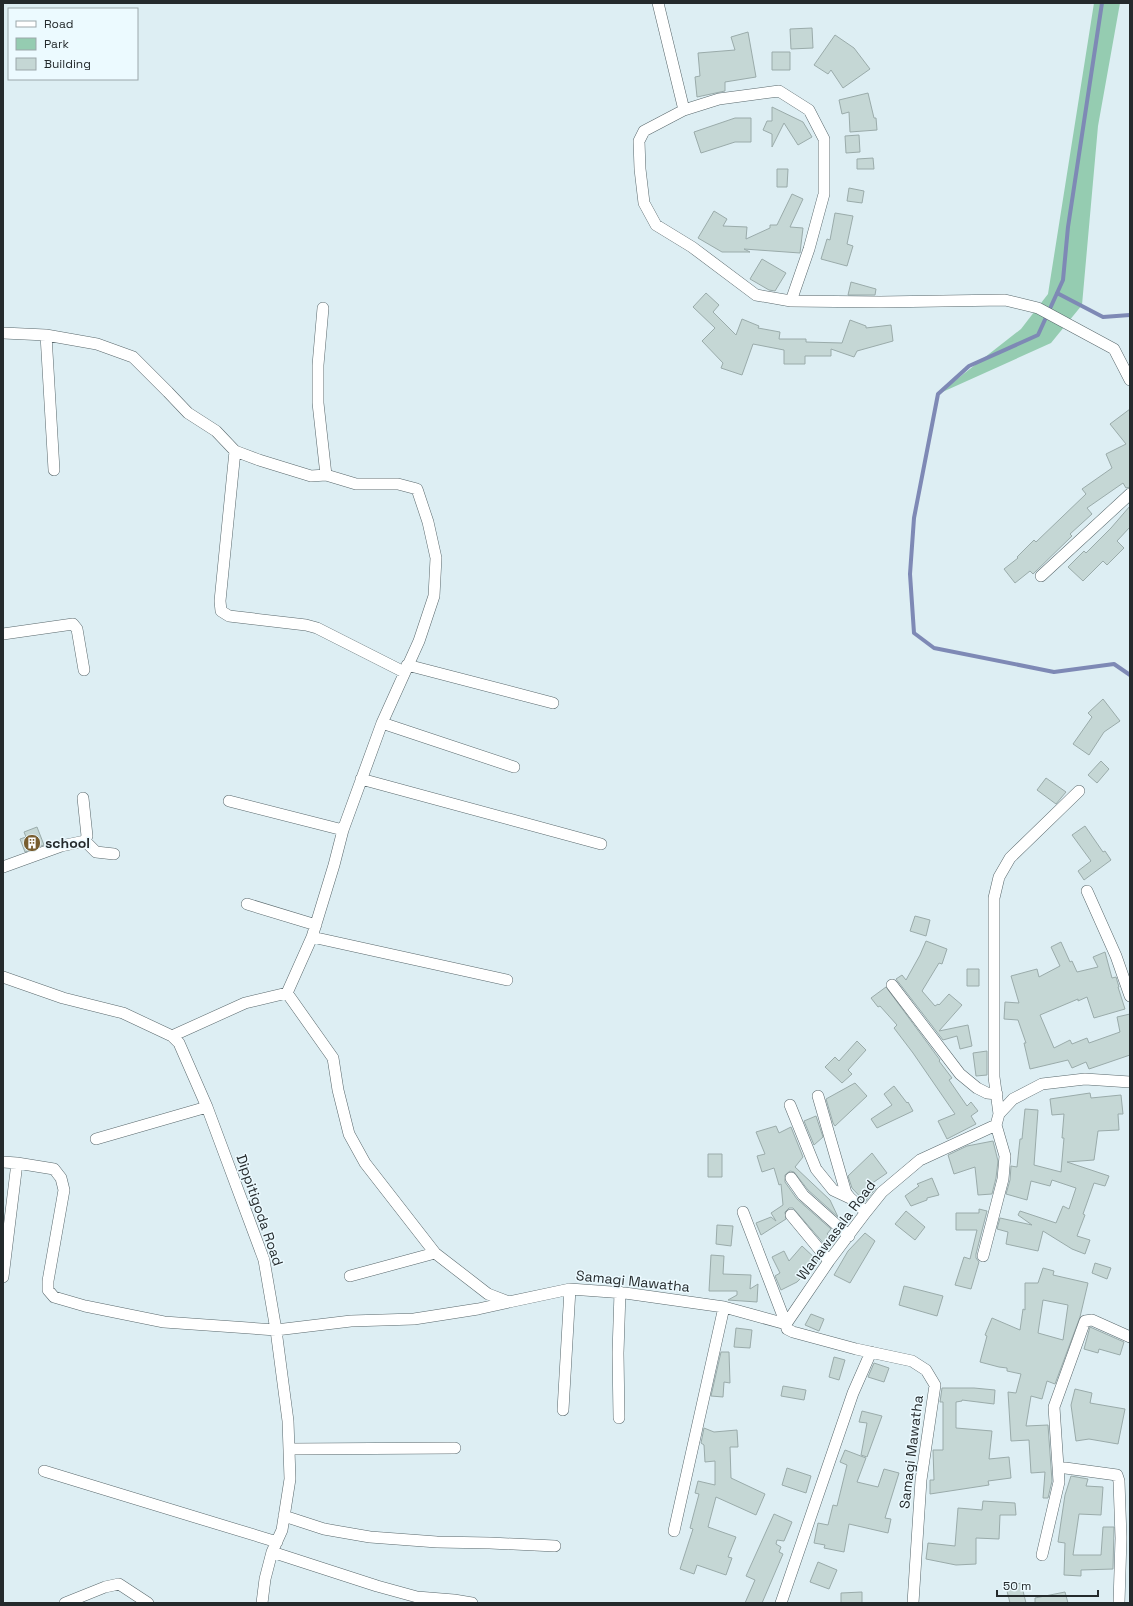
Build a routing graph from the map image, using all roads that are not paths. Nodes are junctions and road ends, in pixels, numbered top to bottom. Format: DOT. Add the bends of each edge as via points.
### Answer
graph roads {
  1 [pos="658,3"];
  2 [pos="684,110"];
  3 [pos="791,301"];
  4 [pos="323,308"];
  5 [pos="3,333"];
  6 [pos="46,335"];
  7 [pos="1130,380"];
  8 [pos="236,451"];
  9 [pos="54,470"];
  10 [pos="326,475"];
  11 [pos="1130,494"];
  12 [pos="1041,576"];
  13 [pos="3,634"];
  14 [pos="406,668"];
  15 [pos="84,670"];
  16 [pos="553,703"];
  17 [pos="382,723"];
  18 [pos="514,767"];
  19 [pos="361,779"];
  20 [pos="1079,791"];
  21 [pos="83,798"];
  22 [pos="229,801"];
  23 [pos="343,830"];
  24 [pos="85,840"];
  25 [pos="601,844"];
  26 [pos="114,854"];
  27 [pos="3,867"];
  28 [pos="1087,891"];
  29 [pos="247,904"];
  30 [pos="316,925"];
  31 [pos="312,936"];
  32 [pos="3,977"];
  33 [pos="507,980"];
  34 [pos="892,985"];
  35 [pos="287,993"];
  36 [pos="1130,996"];
  37 [pos="172,1036"];
  38 [pos="1130,1082"];
  39 [pos="997,1094"];
  40 [pos="818,1096"];
  41 [pos="790,1105"];
  42 [pos="207,1107"];
  43 [pos="997,1119"];
  44 [pos="96,1139"];
  45 [pos="3,1162"];
  46 [pos="17,1163"];
  47 [pos="791,1178"];
  48 [pos="850,1198"];
  49 [pos="743,1212"];
  50 [pos="866,1212"];
  51 [pos="791,1215"];
  52 [pos="848,1236"];
  53 [pos="435,1253"];
  54 [pos="983,1256"];
  55 [pos="829,1261"];
  56 [pos="350,1276"];
  57 [pos="3,1277"];
  58 [pos="570,1289"];
  59 [pos="620,1292"];
  60 [pos="510,1302"];
  61 [pos="724,1308"];
  62 [pos="786,1324"];
  63 [pos="276,1330"];
  64 [pos="1130,1336"];
  65 [pos="871,1352"];
  66 [pos="563,1410"];
  67 [pos="619,1418"];
  68 [pos="455,1448"];
  69 [pos="289,1449"];
  70 [pos="1058,1467"];
  71 [pos="44,1471"];
  72 [pos="284,1516"];
  73 [pos="674,1531"];
  74 [pos="555,1546"];
  75 [pos="275,1547"];
  76 [pos="1042,1555"];
  77 [pos="65,1603"];
  78 [pos="148,1603"];
  79 [pos="262,1603"];
  80 [pos="472,1603"];
  81 [pos="781,1603"];
  82 [pos="913,1603"];
  83 [pos="1119,1603"];
  1 -- 2 [label="street"];
  2 -- 3 [label="street" via="644,131 639,141 644,203 656,225 692,247 756,295"];
  2 -- 3 [label="street" via="718,99 779,92 809,110 824,138 824,194"];
  3 -- 7 [label="street" via="1005,300 1038,308 1114,349"];
  4 -- 10 [label="street" via="318,403"];
  5 -- 6 [label="street"];
  6 -- 8 [label="street" via="97,344 133,357 188,413 216,431"];
  6 -- 9 [label="street"];
  8 -- 10 [label="street" via="311,476"];
  8 -- 14 [label="street" via="221,611 229,616 317,628"];
  10 -- 14 [label="street" via="356,484 398,484 417,489 436,558 434,596 419,641"];
  11 -- 12 [label="street"];
  13 -- 15 [label="street" via="73,624 77,629"];
  14 -- 16 [label="street"];
  14 -- 17 [label="street"];
  17 -- 18 [label="street"];
  17 -- 19 [label="street"];
  19 -- 23 [label="street"];
  19 -- 25 [label="street"];
  20 -- 39 [label="street" via="1010,858 994,898 994,1077"];
  21 -- 24 [label="street" via="87,836"];
  22 -- 23 [label="street"];
  23 -- 30 [label="street"];
  24 -- 26 [label="street" via="96,852"];
  24 -- 27 [label="street"];
  28 -- 36 [label="street" via="1116,956"];
  29 -- 30 [label="street"];
  30 -- 31 [label="street"];
  31 -- 33 [label="street"];
  31 -- 35 [label="street"];
  32 -- 37 [label="street" via="63,998 123,1013"];
  34 -- 39 [label="street" via="960,1074 977,1088"];
  35 -- 37 [label="street" via="246,1003"];
  35 -- 53 [label="street" via="333,1058 348,1134 365,1163"];
  37 -- 42 [label="street, Dippitigoda Road" via="179,1044"];
  38 -- 43 [label="street, Wanawasala Road" via="1085,1079 1042,1084 1013,1099"];
  39 -- 43 [label="street"];
  40 -- 48 [label="street" via="846,1193"];
  41 -- 48 [label="street" via="816,1169 833,1190"];
  42 -- 44 [label="street"];
  42 -- 63 [label="street, Dippitigoda Road" via="264,1260"];
  43 -- 50 [label="street, Wanawasala Road" via="920,1160 882,1192"];
  43 -- 54 [label="street" via="1005,1156 1003,1179"];
  45 -- 46 [label="street"];
  46 -- 57 [label="street"];
  46 -- 63 [label="street, Samagi Mawatha" via="54,1169 61,1178 64,1190 48,1281 48,1290 54,1298 164,1322"];
  47 -- 52 [label="street" via="803,1195"];
  48 -- 50 [label="street"];
  49 -- 62 [label="street"];
  50 -- 52 [label="street, Wanawasala Road"];
  51 -- 55 [label="street"];
  52 -- 55 [label="street, Wanawasala Road"];
  53 -- 56 [label="street"];
  53 -- 60 [label="street" via="488,1294"];
  55 -- 62 [label="street, Wanawasala Road"];
  58 -- 59 [label="street, Samagi Mawatha"];
  58 -- 60 [label="street, Samagi Mawatha"];
  58 -- 66 [label="street"];
  59 -- 61 [label="street, Samagi Mawatha"];
  59 -- 67 [label="street"];
  60 -- 63 [label="street, Samagi Mawatha" via="414,1319 351,1321"];
  61 -- 62 [label="street, Samagi Mawatha"];
  61 -- 73 [label="street"];
  62 -- 65 [label="street, Samagi Mawatha" via="787,1329 793,1332"];
  63 -- 69 [label="street, Dippitigoda Road" via="288,1421"];
  64 -- 70 [label="street" via="1092,1320 1085,1321 1054,1407"];
  65 -- 81 [label="street" via="853,1393"];
  65 -- 82 [label="street, Samagi Mawatha" via="912,1360 926,1370 935,1385 921,1480"];
  68 -- 69 [label="street"];
  69 -- 72 [label="street, Dippitigoda Road" via="290,1479"];
  70 -- 76 [label="street" via="1059,1482"];
  70 -- 83 [label="street" via="1116,1475 1119,1481"];
  71 -- 75 [label="street" via="109,1490"];
  72 -- 74 [label="street" via="324,1529 370,1537"];
  72 -- 75 [label="street, Dippitigoda Road"];
  75 -- 79 [label="street, Dippitigoda Road" via="265,1579"];
  75 -- 80 [label="street" via="377,1586 417,1597"];
  77 -- 78 [label="street" via="119,1584"];
}
